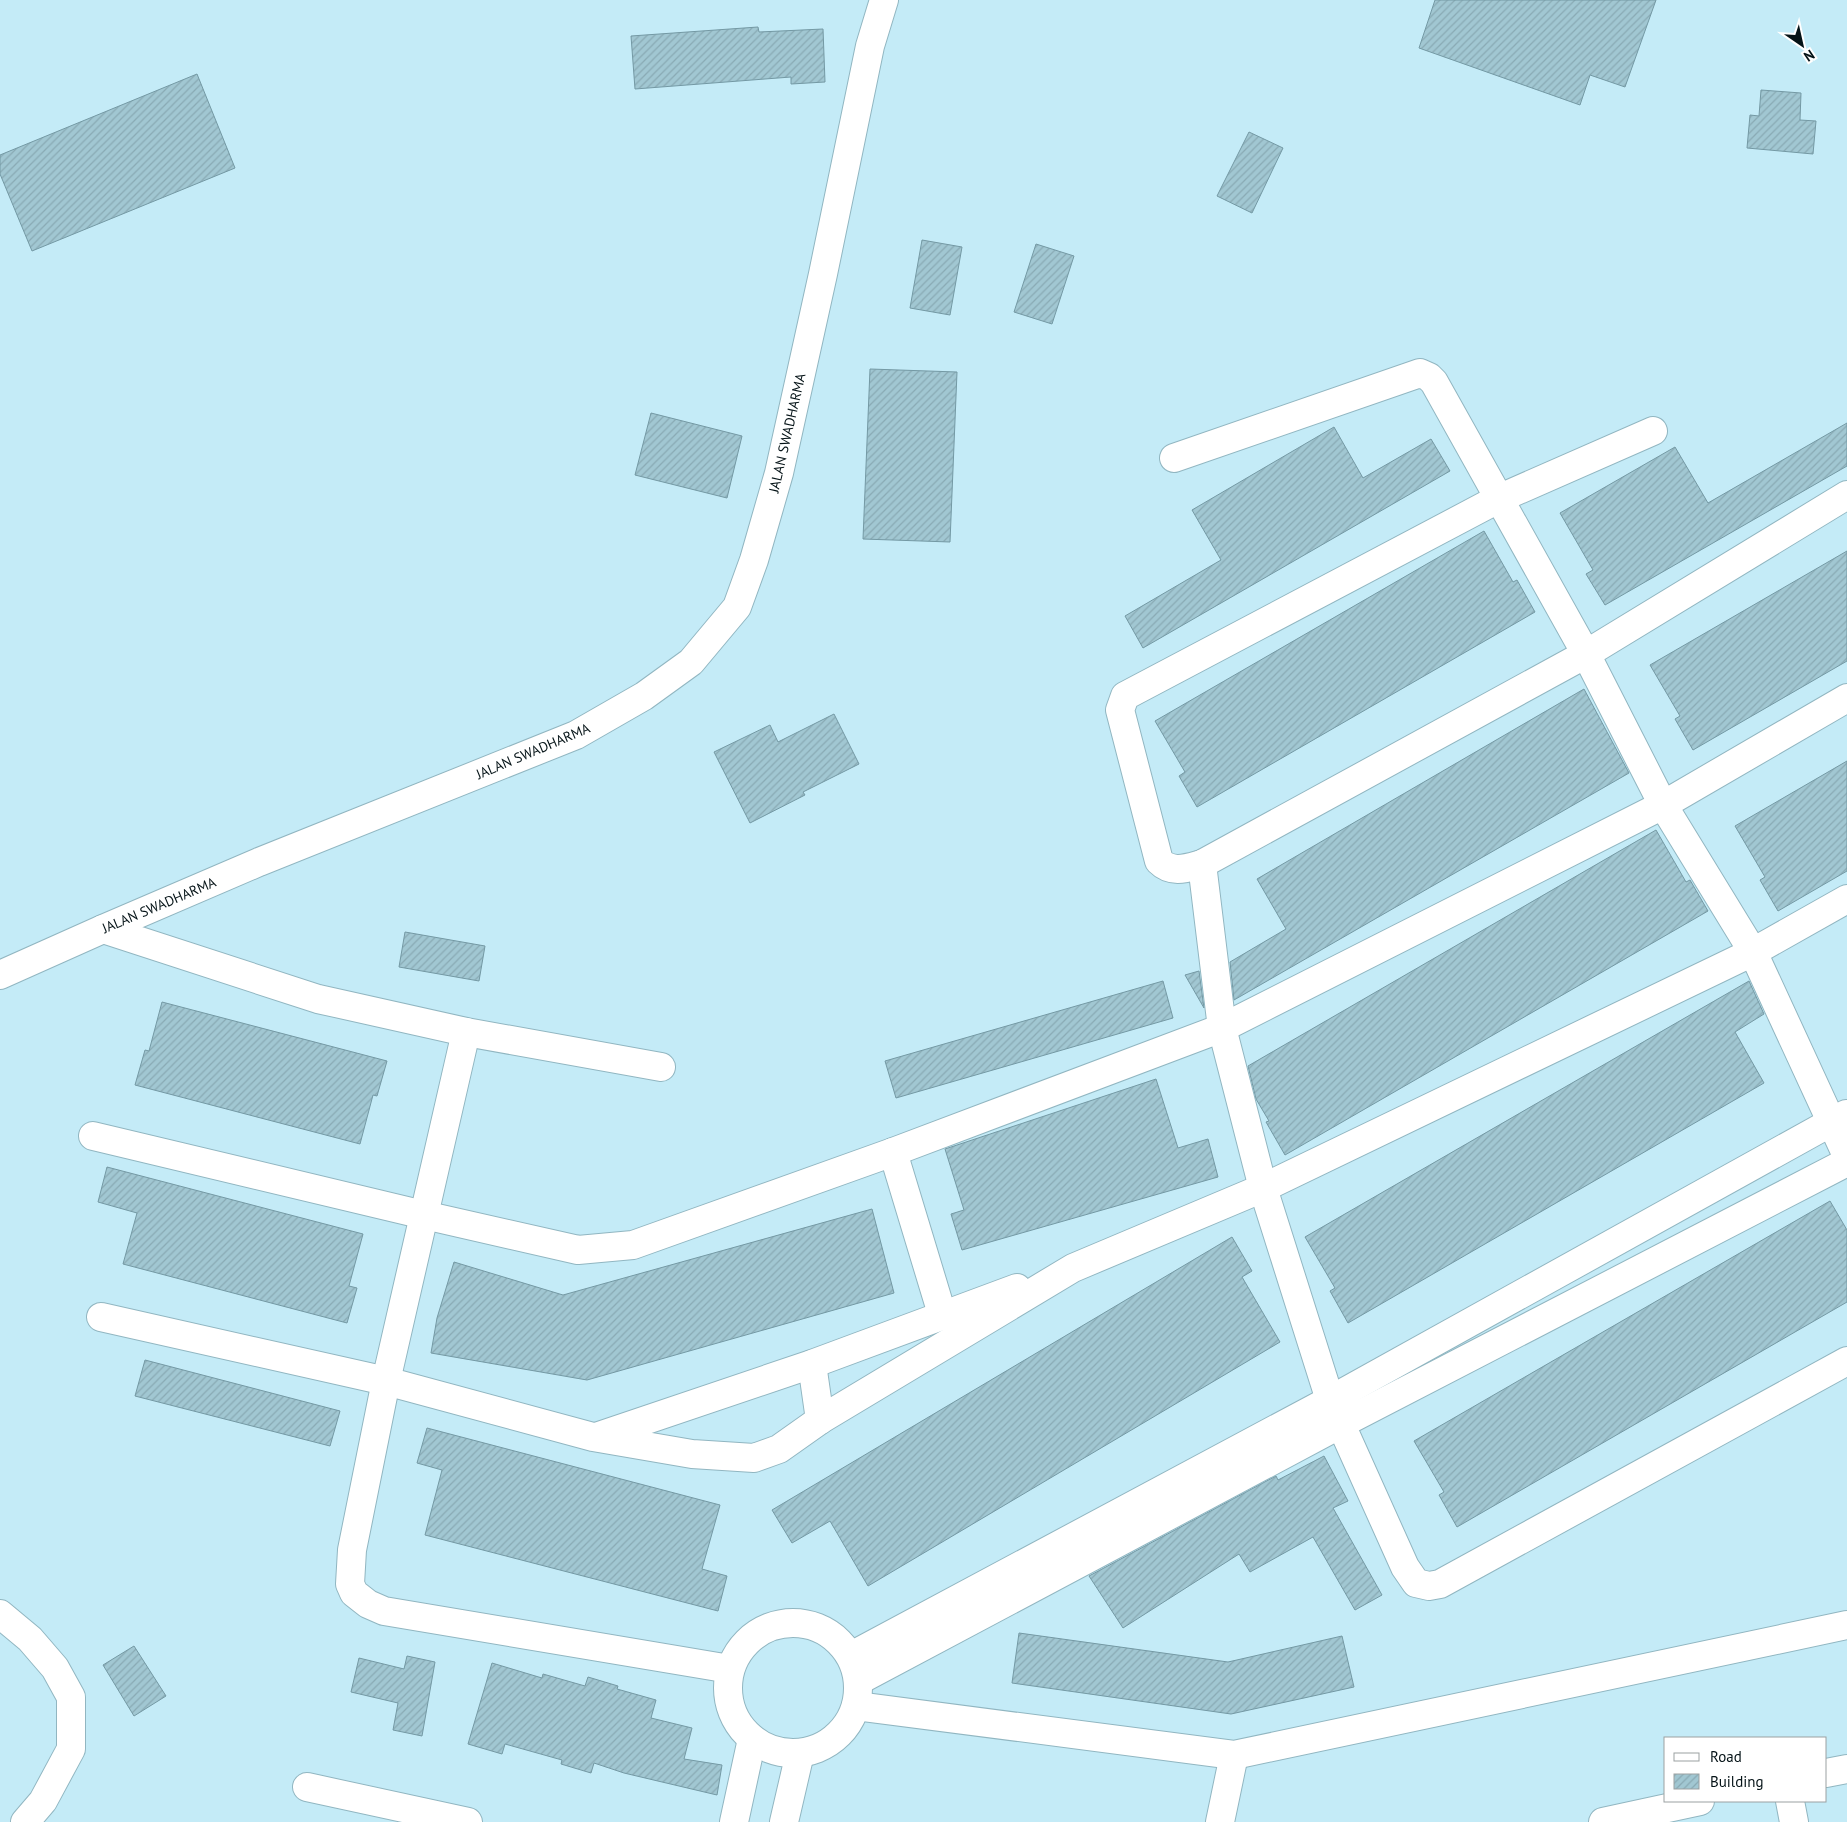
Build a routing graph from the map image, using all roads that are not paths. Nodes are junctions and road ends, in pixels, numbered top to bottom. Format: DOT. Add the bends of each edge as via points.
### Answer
graph roads {
  1 [pos="884,0"];
  2 [pos="1653,431"];
  3 [pos="1174,458"];
  4 [pos="1847,495"];
  5 [pos="1498,499"];
  6 [pos="1586,654"];
  7 [pos="1847,698"];
  8 [pos="1663,804"];
  9 [pos="1202,864"];
  10 [pos="1847,899"];
  11 [pos="103,929"];
  12 [pos="1753,952"];
  13 [pos="0,975"];
  14 [pos="1222,1028"];
  15 [pos="466,1032"];
  16 [pos="660,1067"];
  17 [pos="1839,1117"];
  18 [pos="93,1136"];
  19 [pos="893,1152"];
  20 [pos="1847,1156"];
  21 [pos="1847,1162"];
  22 [pos="1263,1188"];
  23 [pos="424,1215"];
  24 [pos="1073,1268"];
  25 [pos="942,1314"];
  26 [pos="101,1317"];
  27 [pos="1847,1361"];
  28 [pos="812,1364"];
  29 [pos="386,1380"];
  30 [pos="1335,1412"];
  31 [pos="820,1420"];
  32 [pos="594,1437"];
  33 [pos="0,1614"];
  34 [pos="1847,1625"];
  35 [pos="730,1669"];
  36 [pos="855,1681"];
  37 [pos="752,1739"];
  38 [pos="800,1754"];
  39 [pos="1234,1755"];
  40 [pos="1847,1769"];
  41 [pos="1827,1773"];
  42 [pos="307,1787"];
  43 [pos="1695,1802"];
  44 [pos="1790,1802"];
  45 [pos="25,1822"];
  46 [pos="468,1822"];
  47 [pos="734,1822"];
  48 [pos="784,1822"];
  49 [pos="1220,1822"];
  50 [pos="1603,1822"];
  51 [pos="1794,1822"];
  1 -- 11 [label="street, JALAN SWADHARMA" via="870,46 779,473 754,560 737,607 692,662 644,696 576,735 259,862"];
  2 -- 5 [label="street"];
  3 -- 5 [label="street" via="1420,373 1437,386"];
  4 -- 6 [label="street"];
  5 -- 6 [label="street"];
  5 -- 9 [label="street" via="1125,696 1120,710 1158,858 1170,869"];
  6 -- 8 [label="street"];
  6 -- 9 [label="street"];
  7 -- 8 [label="street"];
  8 -- 12 [label="street"];
  8 -- 14 [label="street"];
  9 -- 14 [label="street"];
  10 -- 12 [label="street"];
  11 -- 13 [label="street, JALAN SWADHARMA"];
  11 -- 15 [label="street" via="318,999"];
  12 -- 17 [label="street"];
  12 -- 22 [label="street"];
  14 -- 19 [label="street"];
  14 -- 22 [label="street"];
  15 -- 16 [label="street"];
  15 -- 23 [label="street"];
  17 -- 20 [label="street"];
  17 -- 30 [label="street"];
  18 -- 23 [label="street"];
  19 -- 23 [label="street" via="633,1245 578,1250"];
  19 -- 25 [label="street"];
  21 -- 30 [label="street"];
  22 -- 24 [label="street"];
  22 -- 30 [label="street"];
  23 -- 29 [label="street"];
  24 -- 25 [label="street"];
  24 -- 31 [label="street"];
  25 -- 28 [label="street"];
  26 -- 29 [label="street"];
  27 -- 30 [label="street" via="1440,1584 1428,1586 1416,1583 1405,1566"];
  28 -- 31 [label="street"];
  28 -- 32 [label="street"];
  29 -- 32 [label="street"];
  29 -- 35 [label="street" via="352,1550 350,1584 360,1599 384,1611"];
  30 -- 36 [label="street"];
  31 -- 32 [label="street" via="779,1448 754,1458 692,1454"];
  33 -- 45 [label="street" via="30,1639 55,1668 71,1697 71,1749 43,1801"];
  34 -- 39 [label="street"];
  35 -- 36 [label="street" via="742,1646 762,1630 787,1622 812,1625 835,1637"];
  35 -- 37 [label="street" via="727,1695 735,1719"];
  36 -- 38 [label="street" via="844,1729 825,1746"];
  36 -- 39 [label="street"];
  37 -- 38 [label="street" via="774,1751"];
  37 -- 47 [label="street"];
  38 -- 48 [label="street"];
  39 -- 49 [label="street"];
  40 -- 41 [label="street"];
  42 -- 46 [label="street"];
  43 -- 50 [label="street"];
  44 -- 51 [label="street"];
}
